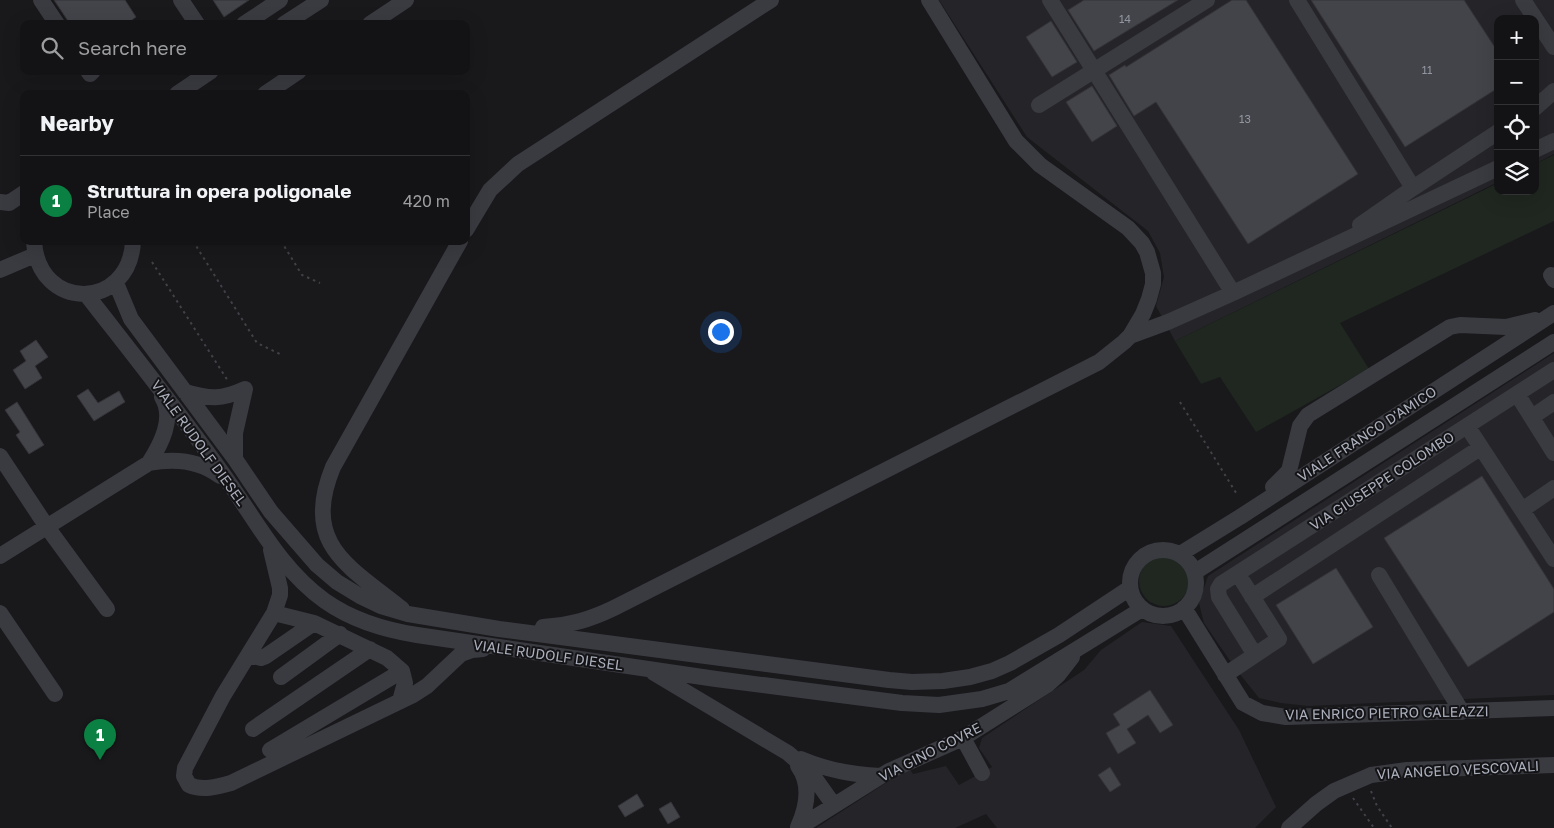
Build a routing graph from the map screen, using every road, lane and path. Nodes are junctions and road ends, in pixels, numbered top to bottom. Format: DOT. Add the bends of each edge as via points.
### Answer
graph roads {
  1 [pos="42,0"];
  2 [pos="181,0"];
  3 [pos="280,0"];
  4 [pos="321,0"];
  5 [pos="406,0"];
  6 [pos="771,0"];
  7 [pos="929,0"];
  8 [pos="1050,0"];
  9 [pos="1207,0"];
  10 [pos="1297,0"];
  11 [pos="1523,0"];
  12 [pos="54,20"];
  13 [pos="194,20"];
  14 [pos="250,20"];
  15 [pos="290,20"];
  16 [pos="376,20"];
  17 [pos="1554,47"];
  18 [pos="205,75"];
  19 [pos="293,75"];
  20 [pos="183,90"];
  21 [pos="271,90"];
  22 [pos="1554,92"];
  23 [pos="1039,105"];
  24 [pos="1539,105"];
  25 [pos="1494,135"];
  26 [pos="1554,142"];
  27 [pos="1539,148"];
  28 [pos="1494,170"];
  29 [pos="1413,188"];
  30 [pos="20,196"];
  31 [pos="0,202"];
  32 [pos="470,223"];
  33 [pos="134,245"];
  34 [pos="196,245"];
  35 [pos="283,245"];
  36 [pos="458,245"];
  37 [pos="35,248"];
  38 [pos="1320,252"];
  39 [pos="152,262"];
  40 [pos="0,270"];
  41 [pos="116,283"];
  42 [pos="320,283"];
  43 [pos="1233,293"];
  44 [pos="86,294"];
  45 [pos="1552,315"];
  46 [pos="1130,336"];
  47 [pos="1554,342"];
  48 [pos="282,355"];
  49 [pos="1554,370"];
  50 [pos="148,374"];
  51 [pos="1554,380"];
  52 [pos="185,392"];
  53 [pos="235,393"];
  54 [pos="1519,398"];
  55 [pos="1180,402"];
  56 [pos="1554,402"];
  57 [pos="1532,417"];
  58 [pos="1473,436"];
  59 [pos="1554,453"];
  60 [pos="0,456"];
  61 [pos="235,459"];
  62 [pos="149,463"];
  63 [pos="230,484"];
  64 [pos="1554,488"];
  65 [pos="1238,496"];
  66 [pos="1522,510"];
  67 [pos="1240,517"];
  68 [pos="1335,524"];
  69 [pos="47,527"];
  70 [pos="1344,538"];
  71 [pos="270,544"];
  72 [pos="1180,554"];
  73 [pos="0,556"];
  74 [pos="1554,559"];
  75 [pos="1195,572"];
  76 [pos="1379,576"];
  77 [pos="1242,582"];
  78 [pos="1130,588"];
  79 [pos="1219,597"];
  80 [pos="1252,597"];
  81 [pos="1184,608"];
  82 [pos="1142,609"];
  83 [pos="107,610"];
  84 [pos="0,613"];
  85 [pos="274,614"];
  86 [pos="408,614"];
  87 [pos="314,623"];
  88 [pos="499,629"];
  89 [pos="340,634"];
  90 [pos="1078,648"];
  91 [pos="370,649"];
  92 [pos="508,650"];
  93 [pos="248,655"];
  94 [pos="1255,655"];
  95 [pos="647,670"];
  96 [pos="402,671"];
  97 [pos="1225,675"];
  98 [pos="281,677"];
  99 [pos="55,694"];
  100 [pos="400,701"];
  101 [pos="1554,708"];
  102 [pos="1462,712"];
  103 [pos="253,729"];
  104 [pos="963,738"];
  105 [pos="270,750"];
  106 [pos="788,753"];
  107 [pos="1554,765"];
  108 [pos="982,773"];
  109 [pos="1371,775"];
  110 [pos="881,776"];
  111 [pos="1351,782"];
  112 [pos="834,804"];
  113 [pos="798,828"];
  114 [pos="1289,828"];
  115 [pos="1374,828"];
  116 [pos="1392,828"];
  1 -- 12 [label="street"];
  2 -- 13 [label="street"];
  3 -- 14 [label="street"];
  4 -- 15 [label="street"];
  5 -- 16 [label="street"];
  6 -- 32 [label="street" via="518,164 490,190"];
  7 -- 46 [label="street" via="1016,141 1040,165 1128,228 1142,243 1151,261 1153,284 1150,299"];
  8 -- 43 [label="street"];
  9 -- 23 [label="street, bridge"];
  10 -- 29 [label="street"];
  11 -- 17 [label="street"];
  18 -- 20 [label="street"];
  19 -- 21 [label="street"];
  22 -- 24 [label="street"];
  25 -- 29 [label="street"];
  26 -- 27 [label="street"];
  28 -- 38 [label="street"];
  29 -- 38 [label="street"];
  30 -- 31 [label="street" via="9,203"];
  33 -- 41 [label="street" via="133,255"];
  34 -- 48 [label="path" via="257,343"];
  35 -- 42 [label="path" via="302,275"];
  36 -- 86 [label="street" via="333,467 322,510 328,540 341,559"];
  37 -- 40 [label="street"];
  37 -- 44 [label="street" via="40,268 48,279 59,288"];
  38 -- 43 [label="street"];
  39 -- 53 [label="path"];
  41 -- 44 [label="street" via="102,291"];
  41 -- 52 [label="street, VIALE RUDOLF DIESEL" via="131,319"];
  43 -- 46 [label="street"];
  44 -- 50 [label="street, VIALE RUDOLF DIESEL"];
  45 -- 67 [label="street, VIALE FRANCO D'AMICO"];
  45 -- 67 [label="street" via="1506,327 1450,327 1308,415 1300,426 1289,471"];
  46 -- 88 [label="street" via="1098,362 594,617 566,625"];
  47 -- 75 [label="street, VIALE FRANCO D'AMICO"];
  49 -- 54 [label="street, VIA GIUSEPPE COLOMBO"];
  50 -- 62 [label="street" via="167,406 163,436"];
  50 -- 63 [label="street, VIALE RUDOLF DIESEL"];
  51 -- 54 [label="street, VIA GIUSEPPE COLOMBO"];
  52 -- 53 [label="street" via="214,398"];
  52 -- 61 [label="street, VIALE RUDOLF DIESEL"];
  53 -- 61 [label="street" via="245,389 236,428"];
  54 -- 57 [label="street"];
  54 -- 58 [label="street, VIA GIUSEPPE COLOMBO"];
  55 -- 65 [label="path"];
  56 -- 57 [label="street"];
  57 -- 59 [label="street"];
  58 -- 66 [label="street"];
  58 -- 68 [label="street, VIA GIUSEPPE COLOMBO"];
  58 -- 70 [label="street"];
  58 -- 79 [label="street, VIA GIUSEPPE COLOMBO" via="1223,583 1218,590"];
  60 -- 69 [label="street"];
  61 -- 86 [label="street, VIALE RUDOLF DIESEL" via="271,512 316,566 360,596"];
  62 -- 63 [label="street" via="170,460 193,462 212,470"];
  62 -- 69 [label="street"];
  63 -- 71 [label="street, VIALE RUDOLF DIESEL"];
  64 -- 66 [label="street"];
  66 -- 74 [label="street"];
  67 -- 72 [label="street, VIALE FRANCO D'AMICO"];
  68 -- 70 [label="street"];
  68 -- 77 [label="street, VIA GIUSEPPE COLOMBO"];
  69 -- 73 [label="street"];
  69 -- 83 [label="street"];
  70 -- 80 [label="street"];
  71 -- 85 [label="street" via="280,588"];
  71 -- 92 [label="street, VIALE RUDOLF DIESEL" via="308,588 352,616 401,633"];
  72 -- 75 [label="street"];
  72 -- 78 [label="street" via="1159,549 1143,556 1132,568"];
  75 -- 81 [label="street" via="1195,592"];
  76 -- 102 [label="street"];
  77 -- 79 [label="street, VIA GIUSEPPE COLOMBO"];
  77 -- 80 [label="street"];
  78 -- 82 [label="street"];
  78 -- 88 [label="street, VIALE RUDOLF DIESEL" via="1059,635 1004,666 970,677 932,682 889,680"];
  79 -- 94 [label="street"];
  80 -- 94 [label="street" via="1279,640"];
  81 -- 82 [label="street" via="1163,616"];
  81 -- 97 [label="street, VIA ENRICO PIETRO GALEAZZI"];
  82 -- 90 [label="street, VIALE RUDOLF DIESEL"];
  84 -- 99 [label="street"];
  85 -- 87 [label="street"];
  85 -- 93 [label="street"];
  86 -- 88 [label="street, VIALE RUDOLF DIESEL"];
  87 -- 89 [label="street"];
  87 -- 93 [label="street" via="264,657"];
  89 -- 91 [label="street"];
  89 -- 98 [label="street"];
  90 -- 95 [label="street, VIALE RUDOLF DIESEL" via="1009,691 948,704 892,702"];
  90 -- 104 [label="street, VIA GINO COVRE" via="1047,685"];
  91 -- 96 [label="street"];
  91 -- 103 [label="street"];
  92 -- 95 [label="street, VIALE RUDOLF DIESEL"];
  92 -- 100 [label="street" via="464,652 426,686"];
  93 -- 100 [label="street" via="185,768 185,780 193,787 212,788 231,783"];
  94 -- 97 [label="street"];
  95 -- 106 [label="street"];
  96 -- 100 [label="street" via="405,683"];
  96 -- 105 [label="street"];
  97 -- 102 [label="street, VIA ENRICO PIETRO GALEAZZI" via="1243,703 1262,713 1286,717"];
  101 -- 102 [label="street, VIA ENRICO PIETRO GALEAZZI"];
  104 -- 108 [label="street"];
  104 -- 110 [label="street, VIA GINO COVRE"];
  106 -- 110 [label="street" via="836,771"];
  106 -- 112 [label="street" via="811,773"];
  106 -- 113 [label="street" via="803,772 807,785 806,805"];
  107 -- 109 [label="street, VIA ANGELO VESCOVALI" via="1407,770"];
  109 -- 111 [label="street, VIA ANGELO VESCOVALI"];
  109 -- 116 [label="path" via="1371,791"];
  110 -- 112 [label="street, VIA GINO COVRE"];
  111 -- 114 [label="street, VIA ANGELO VESCOVALI" via="1316,804"];
  111 -- 115 [label="path" via="1348,791"];
  112 -- 113 [label="street, VIA GINO COVRE"];
}
